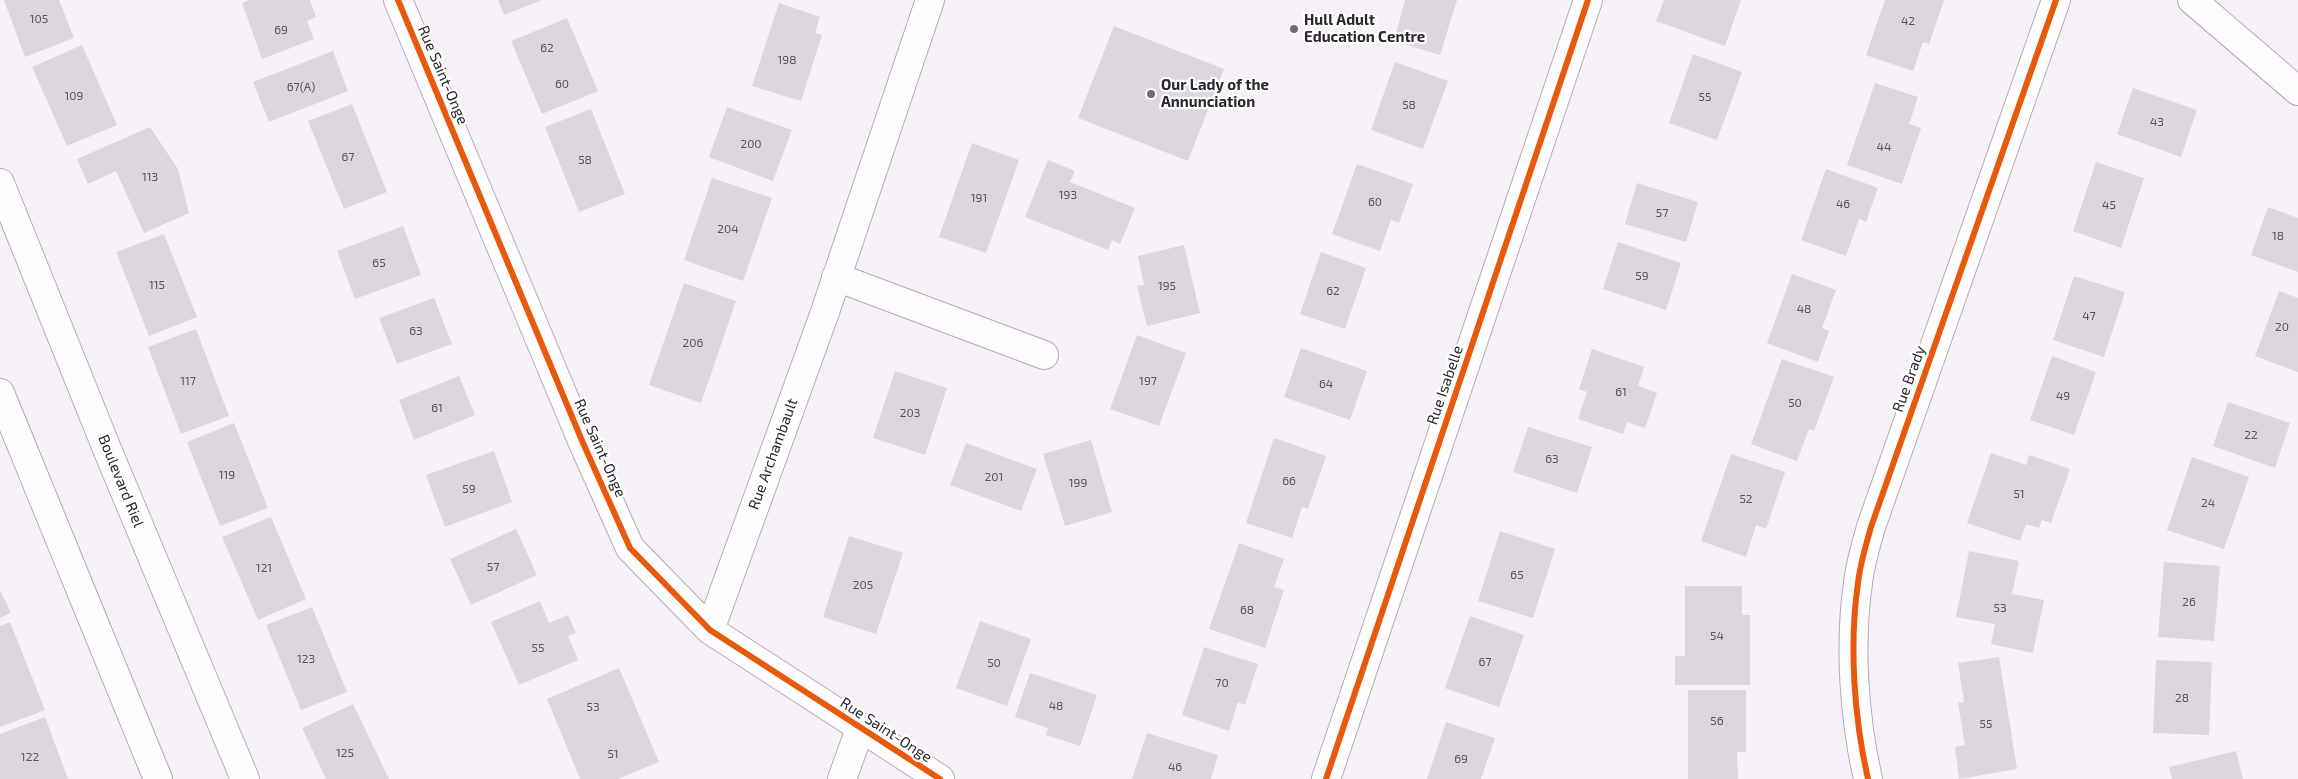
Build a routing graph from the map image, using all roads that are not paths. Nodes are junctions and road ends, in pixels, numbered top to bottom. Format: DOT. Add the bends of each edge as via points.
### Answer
graph roads {
  1 [pos="398,0"];
  2 [pos="930,0"];
  3 [pos="1588,0"];
  4 [pos="2056,0"];
  5 [pos="2192,0"];
  6 [pos="2298,91"];
  7 [pos="0,182"];
  8 [pos="836,277"];
  9 [pos="1044,355"];
  10 [pos="0,393"];
  11 [pos="710,630"];
  12 [pos="860,729"];
  13 [pos="158,779"];
  14 [pos="244,779"];
  15 [pos="842,779"];
  16 [pos="940,779"];
  17 [pos="1326,779"];
  18 [pos="1868,779"];
  1 -- 11 [label="street, Rue Saint-Onge" via="630,548"];
  2 -- 8 [label="street, Rue Archambault"];
  3 -- 17 [label="street, Rue Isabelle"];
  4 -- 18 [label="street, Rue Brady" via="1871,527 1858,583 1855,638 1860,744"];
  5 -- 6 [label="street"];
  7 -- 14 [label="street, Boulevard Riel"];
  8 -- 9 [label="street"];
  8 -- 11 [label="street, Rue Archambault"];
  10 -- 13 [label="street"];
  11 -- 12 [label="street, Rue Saint-Onge"];
  12 -- 15 [label="street"];
  12 -- 16 [label="street, Rue Saint-Onge"];
}
